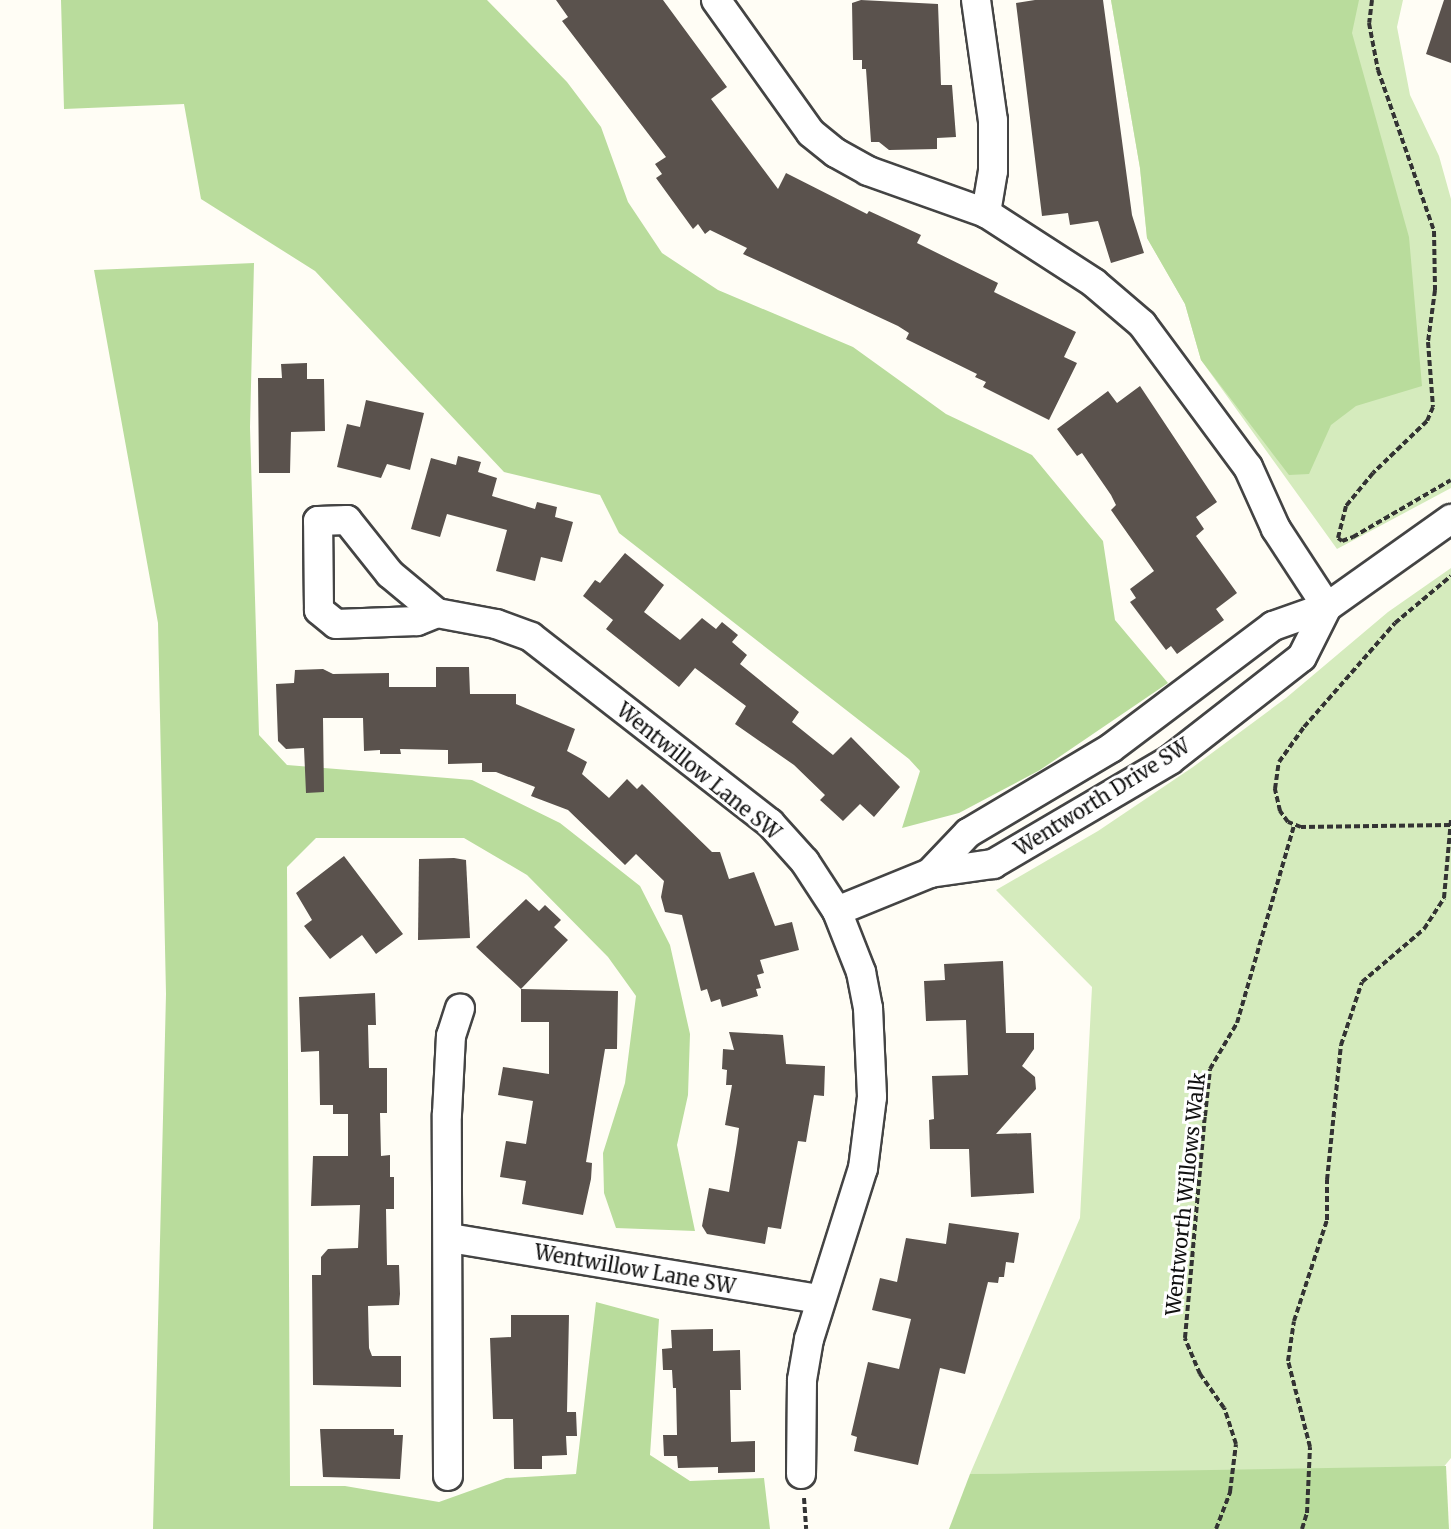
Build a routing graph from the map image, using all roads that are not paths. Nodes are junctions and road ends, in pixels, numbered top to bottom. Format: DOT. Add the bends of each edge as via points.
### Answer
graph roads {
  1 [pos="716,0"];
  2 [pos="976,0"];
  3 [pos="986,213"];
  4 [pos="1451,519"];
  5 [pos="1327,607"];
  6 [pos="437,613"];
  7 [pos="930,873"];
  8 [pos="837,911"];
  9 [pos="460,1008"];
  10 [pos="450,1238"];
  11 [pos="820,1299"];
  12 [pos="801,1474"];
  13 [pos="448,1476"];
  1 -- 3 [label="street" via="810,133 868,171"];
  2 -- 3 [label="street" via="993,121 993,171"];
  3 -- 5 [label="street" via="1094,283 1142,324 1248,467 1276,529"];
  4 -- 5 [label="street, Wentworth Drive SW"];
  5 -- 7 [label="street, Wentworth Drive SW" via="1273,626 1111,748 968,833"];
  5 -- 7 [label="street, Wentworth Drive SW" via="1302,657 1170,760 993,864"];
  6 -- 6 [label="street, Wentwillow Lane SW" via="390,574 347,520 318,521 319,610 336,624 417,621"];
  6 -- 8 [label="street, Wentwillow Lane SW" via="496,624 531,637 770,823 805,862"];
  7 -- 8 [label="street, Wentworth Drive SW"];
  8 -- 11 [label="street, Wentwillow Lane SW" via="861,972 868,1008 872,1096 863,1168"];
  9 -- 10 [label="street" via="451,1036 448,1103"];
  10 -- 11 [label="street, Wentwillow Lane SW"];
  10 -- 13 [label="street"];
  11 -- 12 [label="street, Wentwillow Lane SW" via="802,1380"];
}
